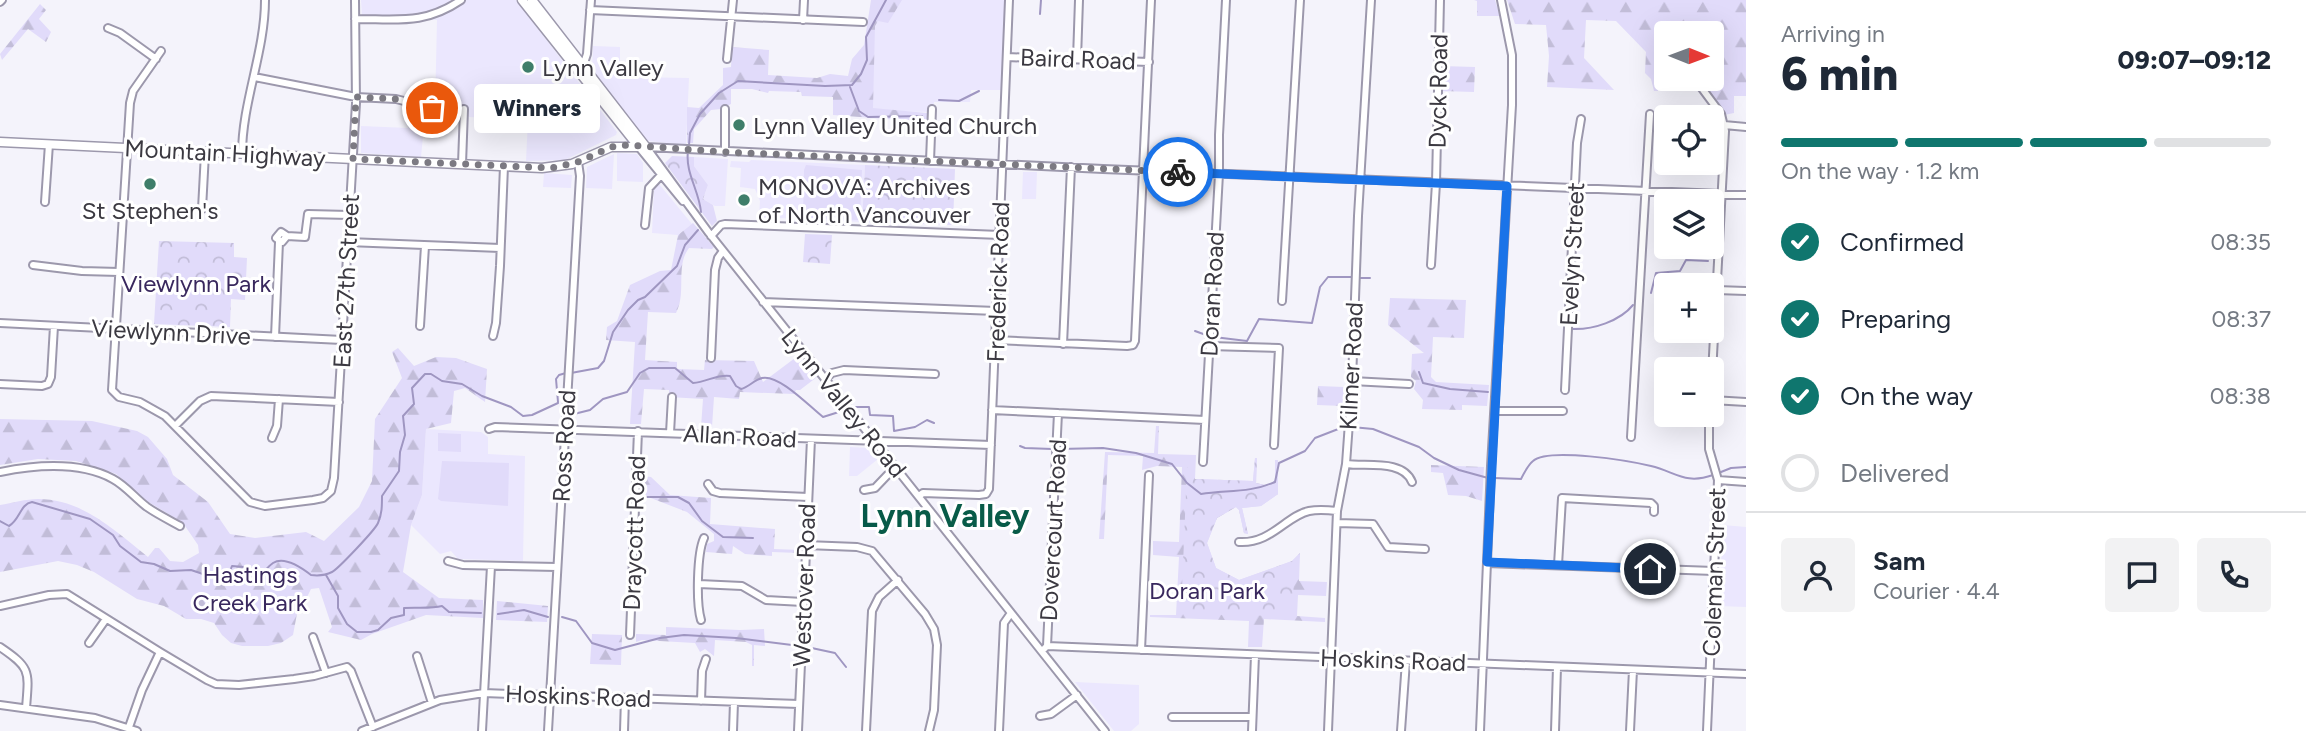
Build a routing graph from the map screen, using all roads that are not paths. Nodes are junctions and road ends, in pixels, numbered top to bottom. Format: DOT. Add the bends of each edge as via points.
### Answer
graph roads {
  1 [pos="265,0"];
  2 [pos="355,0"];
  3 [pos="461,0"];
  4 [pos="522,0"];
  5 [pos="532,0"];
  6 [pos="590,0"];
  7 [pos="733,0"];
  8 [pos="804,0"];
  9 [pos="1009,0"];
  10 [pos="1079,0"];
  11 [pos="1151,0"];
  12 [pos="1226,0"];
  13 [pos="1300,0"];
  14 [pos="1371,0"];
  15 [pos="1440,0"];
  16 [pos="1501,0"];
  17 [pos="590,10"];
  18 [pos="732,17"];
  19 [pos="355,19"];
  20 [pos="803,20"];
  21 [pos="863,22"];
  22 [pos="108,28"];
  23 [pos="161,51"];
  24 [pos="1007,57"];
  25 [pos="156,59"];
  26 [pos="727,60"];
  27 [pos="1077,60"];
  28 [pos="1149,62"];
  29 [pos="577,64"];
  30 [pos="254,77"];
  31 [pos="356,97"];
  32 [pos="432,108"];
  33 [pos="464,109"];
  34 [pos="725,109"];
  35 [pos="932,109"];
  36 [pos="1650,114"];
  37 [pos="1581,119"];
  38 [pos="1724,125"];
  39 [pos="621,126"];
  40 [pos="1746,127"];
  41 [pos="0,142"];
  42 [pos="49,144"];
  43 [pos="611,147"];
  44 [pos="642,147"];
  45 [pos="127,149"];
  46 [pos="724,152"];
  47 [pos="205,153"];
  48 [pos="242,154"];
  49 [pos="353,159"];
  50 [pos="930,161"];
  51 [pos="578,162"];
  52 [pos="462,164"];
  53 [pos="1002,164"];
  54 [pos="504,166"];
  55 [pos="1071,167"];
  56 [pos="1144,171"];
  57 [pos="662,174"];
  58 [pos="1219,174"];
  59 [pos="1289,177"];
  60 [pos="1360,179"];
  61 [pos="1436,183"];
  62 [pos="1507,186"];
  63 [pos="1577,188"];
  64 [pos="1645,191"];
  65 [pos="1654,191"];
  66 [pos="1724,194"];
  67 [pos="1746,195"];
  68 [pos="45,202"];
  69 [pos="202,209"];
  70 [pos="349,215"];
  71 [pos="645,225"];
  72 [pos="1000,235"];
  73 [pos="711,236"];
  74 [pos="348,242"];
  75 [pos="425,246"];
  76 [pos="500,248"];
  77 [pos="723,251"];
  78 [pos="33,265"];
  79 [pos="1431,265"];
  80 [pos="119,272"];
  81 [pos="1724,290"];
  82 [pos="1746,291"];
  83 [pos="763,302"];
  84 [pos="1282,302"];
  85 [pos="996,311"];
  86 [pos="0,323"];
  87 [pos="54,326"];
  88 [pos="420,326"];
  89 [pos="116,329"];
  90 [pos="493,336"];
  91 [pos="275,337"];
  92 [pos="342,340"];
  93 [pos="995,340"];
  94 [pos="1063,344"];
  95 [pos="1209,346"];
  96 [pos="711,358"];
  97 [pos="935,374"];
  98 [pos="825,379"];
  99 [pos="1352,381"];
  100 [pos="0,384"];
  101 [pos="1409,384"];
  102 [pos="1565,390"];
  103 [pos="672,397"];
  104 [pos="279,399"];
  105 [pos="1724,401"];
  106 [pos="339,402"];
  107 [pos="1746,402"];
  108 [pos="992,410"];
  109 [pos="1495,411"];
  110 [pos="1563,411"];
  111 [pos="1058,413"];
  112 [pos="1205,420"];
  113 [pos="175,426"];
  114 [pos="1709,427"];
  115 [pos="489,429"];
  116 [pos="565,429"];
  117 [pos="638,431"];
  118 [pos="670,433"];
  119 [pos="1631,437"];
  120 [pos="272,438"];
  121 [pos="811,439"];
  122 [pos="874,441"];
  123 [pos="991,445"];
  124 [pos="1274,445"];
  125 [pos="1203,462"];
  126 [pos="1346,464"];
  127 [pos="895,467"];
  128 [pos="0,472"];
  129 [pos="1149,475"];
  130 [pos="1717,480"];
  131 [pos="1412,482"];
  132 [pos="1746,482"];
  133 [pos="708,484"];
  134 [pos="864,490"];
  135 [pos="808,496"];
  136 [pos="919,496"];
  137 [pos="1337,510"];
  138 [pos="1654,512"];
  139 [pos="1336,523"];
  140 [pos="180,526"];
  141 [pos="704,538"];
  142 [pos="1239,542"];
  143 [pos="806,545"];
  144 [pos="1425,549"];
  145 [pos="448,561"];
  146 [pos="1487,562"];
  147 [pos="1558,565"];
  148 [pos="491,566"];
  149 [pos="557,567"];
  150 [pos="1714,571"];
  151 [pos="898,580"];
  152 [pos="699,584"];
  153 [pos="803,602"];
  154 [pos="0,606"];
  155 [pos="1011,613"];
  156 [pos="106,619"];
  157 [pos="701,620"];
  158 [pos="630,635"];
  159 [pos="313,637"];
  160 [pos="89,643"];
  161 [pos="0,647"];
  162 [pos="1044,649"];
  163 [pos="1141,650"];
  164 [pos="160,652"];
  165 [pos="1255,655"];
  166 [pos="417,656"];
  167 [pos="1331,658"];
  168 [pos="706,659"];
  169 [pos="1406,661"];
  170 [pos="1483,664"];
  171 [pos="1557,667"];
  172 [pos="1633,670"];
  173 [pos="326,673"];
  174 [pos="1710,673"];
  175 [pos="1746,674"];
  176 [pos="484,693"];
  177 [pos="551,694"];
  178 [pos="1077,695"];
  179 [pos="625,698"];
  180 [pos="701,701"];
  181 [pos="734,702"];
  182 [pos="432,704"];
  183 [pos="0,705"];
  184 [pos="799,705"];
  185 [pos="26,708"];
  186 [pos="1040,716"];
  187 [pos="1172,717"];
  188 [pos="1252,717"];
  189 [pos="129,727"];
  190 [pos="373,727"];
  191 [pos="137,731"];
  192 [pos="362,731"];
  193 [pos="482,731"];
  194 [pos="548,731"];
  195 [pos="624,731"];
  196 [pos="733,731"];
  197 [pos="798,731"];
  198 [pos="866,731"];
  199 [pos="929,731"];
  200 [pos="999,731"];
  201 [pos="1105,731"];
  202 [pos="1252,731"];
  203 [pos="1328,731"];
  204 [pos="1401,731"];
  205 [pos="1480,731"];
  206 [pos="1555,731"];
  207 [pos="1630,731"];
  208 [pos="1707,731"];
  1 -- 30 [label="street" via="265,27"];
  2 -- 19 [label="street, East 27th Street"];
  3 -- 19 [label="street" via="426,18"];
  4 -- 29 [label="main road, Lynn Valley Road"];
  5 -- 29 [label="main road, Lynn Valley Road"];
  6 -- 17 [label="street"];
  7 -- 18 [label="street"];
  8 -- 20 [label="street"];
  9 -- 24 [label="street, Frederick Road"];
  10 -- 27 [label="street"];
  11 -- 28 [label="street"];
  12 -- 58 [label="street, Doran Road"];
  13 -- 59 [label="street"];
  14 -- 60 [label="street, Kilmer Road"];
  15 -- 61 [label="street, Dyck Road"];
  16 -- 62 [label="street" via="1512,55"];
  17 -- 18 [label="street"];
  17 -- 29 [label="street" via="587,54"];
  18 -- 20 [label="street"];
  18 -- 26 [label="street"];
  19 -- 31 [label="street, East 27th Street"];
  20 -- 21 [label="street"];
  22 -- 25 [label="street"];
  23 -- 25 [label="street"];
  24 -- 27 [label="street, Baird Road"];
  24 -- 53 [label="street, Frederick Road"];
  25 -- 45 [label="street" via="132,90"];
  27 -- 28 [label="street, Baird Road"];
  28 -- 56 [label="street"];
  29 -- 39 [label="main road, Lynn Valley Road"];
  29 -- 44 [label="main road, Lynn Valley Road"];
  30 -- 31 [label="street"];
  30 -- 48 [label="street"];
  31 -- 32 [label="street" via="396,99"];
  31 -- 49 [label="street, East 27th Street"];
  33 -- 52 [label="street"];
  34 -- 46 [label="street"];
  35 -- 50 [label="street"];
  36 -- 64 [label="street"];
  37 -- 63 [label="street, Evelyn Street"];
  38 -- 40 [label="street"];
  39 -- 43 [label="main road"];
  39 -- 44 [label="main road, Lynn Valley Road"];
  41 -- 42 [label="main road, Mountain Highway"];
  42 -- 45 [label="main road, Mountain Highway"];
  42 -- 68 [label="street"];
  43 -- 44 [label="main road, Mountain Highway"];
  43 -- 51 [label="main road, Mountain Highway"];
  44 -- 46 [label="street, Mountain Highway"];
  44 -- 57 [label="street, Lynn Valley Road"];
  45 -- 47 [label="main road, Mountain Highway"];
  45 -- 80 [label="street"];
  46 -- 50 [label="street, Mountain Highway"];
  47 -- 48 [label="main road, Mountain Highway"];
  47 -- 69 [label="street"];
  48 -- 49 [label="main road, Mountain Highway"];
  49 -- 52 [label="main road, Mountain Highway"];
  49 -- 70 [label="street, East 27th Street"];
  50 -- 53 [label="street, Mountain Highway"];
  51 -- 54 [label="main road, Mountain Highway" via="551,168"];
  51 -- 116 [label="street, Ross Road"];
  52 -- 54 [label="main road, Mountain Highway"];
  53 -- 55 [label="street, Mountain Highway"];
  53 -- 72 [label="street, Frederick Road"];
  54 -- 76 [label="street"];
  55 -- 56 [label="street, Mountain Highway"];
  55 -- 94 [label="street"];
  56 -- 58 [label="street, Mountain Highway"];
  56 -- 94 [label="street" via="1133,345"];
  57 -- 71 [label="street" via="649,188"];
  57 -- 73 [label="street, Lynn Valley Road"];
  58 -- 59 [label="street, Mountain Highway"];
  58 -- 95 [label="street, Doran Road"];
  59 -- 60 [label="street, Mountain Highway"];
  59 -- 84 [label="street"];
  60 -- 61 [label="street, Mountain Highway"];
  60 -- 99 [label="street, Kilmer Road"];
  61 -- 62 [label="street, Mountain Highway"];
  61 -- 79 [label="street, Dyck Road"];
  62 -- 63 [label="street, Mountain Highway"];
  62 -- 109 [label="street"];
  63 -- 64 [label="street, Mountain Highway"];
  63 -- 102 [label="street, Evelyn Street"];
  64 -- 65 [label="street, Mountain Highway"];
  64 -- 119 [label="street"];
  66 -- 67 [label="street, Mountain Highway"];
  70 -- 74 [label="street, East 27th Street"];
  70 -- 91 [label="street" via="311,213 305,237 279,232"];
  72 -- 73 [label="street" via="725,224"];
  72 -- 85 [label="street, Frederick Road"];
  73 -- 77 [label="street, Lynn Valley Road"];
  74 -- 75 [label="street"];
  74 -- 92 [label="street, East 27th Street"];
  75 -- 76 [label="street"];
  75 -- 88 [label="street"];
  76 -- 90 [label="street"];
  77 -- 83 [label="street, Lynn Valley Road"];
  77 -- 96 [label="street" via="716,264"];
  78 -- 80 [label="street"];
  80 -- 89 [label="street"];
  81 -- 82 [label="street"];
  83 -- 85 [label="street"];
  83 -- 98 [label="street, Lynn Valley Road"];
  85 -- 93 [label="street, Frederick Road"];
  86 -- 87 [label="street, Viewlynn Drive"];
  87 -- 89 [label="street, Viewlynn Drive"];
  87 -- 100 [label="street" via="48,384"];
  89 -- 91 [label="street, Viewlynn Drive"];
  89 -- 113 [label="street" via="112,390 118,397 152,407"];
  91 -- 92 [label="street, Viewlynn Drive"];
  92 -- 106 [label="street, East 27th Street"];
  93 -- 94 [label="street"];
  93 -- 108 [label="street, Frederick Road"];
  95 -- 112 [label="street, Doran Road"];
  95 -- 124 [label="street" via="1279,348"];
  97 -- 98 [label="street" via="844,370"];
  98 -- 122 [label="street, Lynn Valley Road"];
  99 -- 101 [label="street"];
  99 -- 126 [label="street, Kilmer Road"];
  103 -- 118 [label="street, Draycott Road"];
  104 -- 106 [label="street"];
  104 -- 113 [label="street" via="211,396"];
  104 -- 120 [label="street"];
  105 -- 107 [label="street"];
  106 -- 113 [label="street, East 27th Street" via="334,478 331,491 318,500 257,505 244,498"];
  108 -- 111 [label="street"];
  108 -- 123 [label="street, Frederick Road"];
  109 -- 110 [label="street"];
  109 -- 146 [label="street"];
  111 -- 112 [label="street"];
  111 -- 162 [label="street, Dovercourt Road"];
  112 -- 125 [label="street, Doran Road"];
  114 -- 130 [label="street, Coleman Street"];
  115 -- 116 [label="street, Allan Road"];
  116 -- 117 [label="street, Allan Road"];
  116 -- 149 [label="street, Ross Road"];
  117 -- 118 [label="street, Allan Road"];
  117 -- 158 [label="street, Draycott Road"];
  118 -- 121 [label="street, Allan Road"];
  121 -- 122 [label="street, Allan Road"];
  121 -- 135 [label="street, Westover Road"];
  122 -- 123 [label="street, Allan Road"];
  122 -- 127 [label="street, Lynn Valley Road"];
  123 -- 136 [label="street, Frederick Road" via="986,494"];
  126 -- 131 [label="street" via="1398,468 1408,473"];
  126 -- 137 [label="street, Kilmer Road"];
  127 -- 134 [label="street" via="875,488"];
  127 -- 136 [label="street, Lynn Valley Road"];
  128 -- 140 [label="street" via="58,467 105,475"];
  129 -- 163 [label="street"];
  130 -- 132 [label="street"];
  130 -- 150 [label="street, Coleman Street"];
  133 -- 135 [label="street" via="720,493"];
  135 -- 143 [label="street, Westover Road"];
  136 -- 155 [label="street, Lynn Valley Road"];
  137 -- 139 [label="street, Kilmer Road"];
  137 -- 142 [label="street" via="1309,511 1270,534"];
  138 -- 147 [label="street" via="1651,503 1562,498"];
  139 -- 144 [label="street" via="1373,524 1388,547"];
  139 -- 167 [label="street, Kilmer Road"];
  141 -- 152 [label="street"];
  143 -- 151 [label="street" via="867,549"];
  143 -- 153 [label="street, Westover Road"];
  145 -- 148 [label="street"];
  146 -- 147 [label="street"];
  146 -- 170 [label="street"];
  147 -- 150 [label="street"];
  148 -- 149 [label="street"];
  148 -- 176 [label="street"];
  149 -- 177 [label="street, Ross Road"];
  150 -- 174 [label="street, Coleman Street"];
  151 -- 198 [label="street" via="879,597 872,611"];
  151 -- 199 [label="street" via="930,621 936,637"];
  152 -- 153 [label="street" via="742,586 766,600"];
  152 -- 157 [label="street"];
  153 -- 184 [label="street, Westover Road"];
  154 -- 156 [label="street" via="67,594"];
  155 -- 162 [label="street, Lynn Valley Road"];
  155 -- 200 [label="street" via="1004,623"];
  156 -- 160 [label="street"];
  156 -- 164 [label="street"];
  159 -- 173 [label="street"];
  161 -- 185 [label="street" via="25,667"];
  162 -- 163 [label="street, Hoskins Road"];
  162 -- 178 [label="street, Lynn Valley Road"];
  163 -- 165 [label="street, Hoskins Road"];
  164 -- 173 [label="street" via="206,680 228,685"];
  164 -- 189 [label="street"];
  165 -- 167 [label="street, Hoskins Road"];
  165 -- 188 [label="street"];
  166 -- 182 [label="street"];
  167 -- 169 [label="street, Hoskins Road"];
  167 -- 203 [label="street, Kilmer Road"];
  168 -- 180 [label="street"];
  169 -- 170 [label="street, Hoskins Road"];
  169 -- 204 [label="street"];
  170 -- 171 [label="street, Hoskins Road"];
  170 -- 205 [label="street"];
  171 -- 172 [label="street, Hoskins Road"];
  171 -- 206 [label="street"];
  172 -- 174 [label="street, Hoskins Road"];
  172 -- 207 [label="street"];
  173 -- 190 [label="street" via="349,668"];
  174 -- 175 [label="street, Hoskins Road"];
  174 -- 208 [label="street, Coleman Street"];
  176 -- 177 [label="street, Hoskins Road"];
  176 -- 182 [label="street, Hoskins Road"];
  176 -- 193 [label="street"];
  177 -- 179 [label="street, Hoskins Road"];
  177 -- 194 [label="street, Ross Road"];
  178 -- 186 [label="street" via="1051,714"];
  178 -- 201 [label="street, Lynn Valley Road"];
  179 -- 180 [label="street, Hoskins Road"];
  179 -- 195 [label="street"];
  180 -- 181 [label="street, Hoskins Road"];
  181 -- 184 [label="street, Hoskins Road"];
  181 -- 196 [label="street"];
  182 -- 190 [label="street, Hoskins Road"];
  183 -- 185 [label="street"];
  184 -- 197 [label="street, Westover Road"];
  185 -- 189 [label="street"];
  187 -- 188 [label="street"];
  188 -- 202 [label="street"];
  189 -- 191 [label="street"];
  190 -- 192 [label="street, Hoskins Road"];
}
